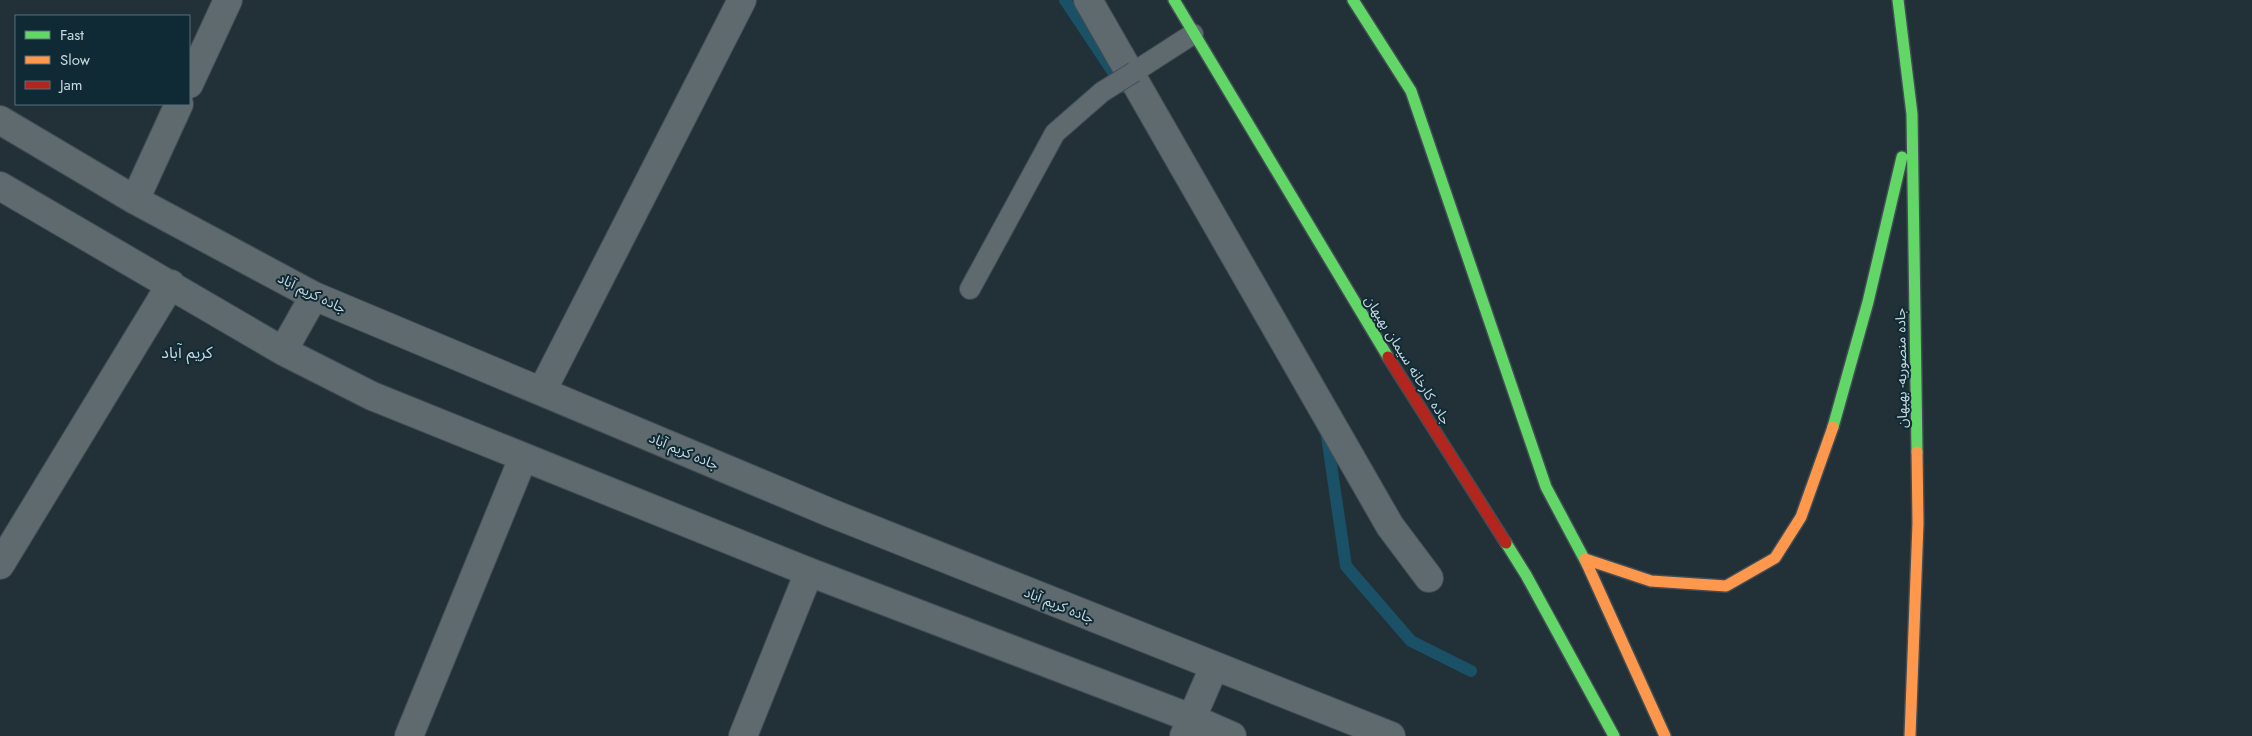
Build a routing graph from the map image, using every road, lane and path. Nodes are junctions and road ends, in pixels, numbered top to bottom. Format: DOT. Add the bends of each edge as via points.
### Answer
graph roads {
  1 [pos="228,0"];
  2 [pos="742,0"];
  3 [pos="1088,0"];
  4 [pos="1174,0"];
  5 [pos="1353,0"];
  6 [pos="1898,0"];
  7 [pos="1193,34"];
  8 [pos="190,82"];
  9 [pos="180,105"];
  10 [pos="1912,114"];
  11 [pos="0,120"];
  12 [pos="0,186"];
  13 [pos="135,200"];
  14 [pos="171,284"];
  15 [pos="970,289"];
  16 [pos="314,296"];
  17 [pos="283,351"];
  18 [pos="542,391"];
  19 [pos="523,458"];
  20 [pos="1585,559"];
  21 [pos="0,565"];
  22 [pos="808,572"];
  23 [pos="1429,578"];
  24 [pos="1214,667"];
  25 [pos="1188,727"];
  26 [pos="409,736"];
  27 [pos="743,736"];
  28 [pos="1232,736"];
  29 [pos="1391,736"];
  30 [pos="1614,736"];
  31 [pos="1665,736"];
  32 [pos="1910,736"];
  1 -- 8 [label="street"];
  2 -- 18 [label="street"];
  3 -- 23 [label="street" via="1390,526"];
  4 -- 7 [label="main road, جاده کارخانه سیمان بهبهان"];
  5 -- 20 [label="main road" via="1411,91 1546,487"];
  6 -- 10 [label="main road, جاده منصوریه- بهبهان"];
  7 -- 15 [label="lane, bridge" via="1102,92 1055,133"];
  7 -- 30 [label="main road, جاده کارخانه سیمان بهبهان" via="1365,321 1526,575"];
  9 -- 13 [label="street"];
  10 -- 20 [label="main road" via="1868,302 1836,420 1801,517 1775,558 1726,586 1650,581"];
  10 -- 32 [label="main road, جاده منصوریه- بهبهان" via="1918,523"];
  11 -- 13 [label="street, جاده کریم آباد"];
  12 -- 14 [label="street"];
  13 -- 16 [label="street, جاده کریم آباد"];
  14 -- 17 [label="street"];
  14 -- 21 [label="street"];
  16 -- 17 [label="street"];
  16 -- 18 [label="street, جاده کریم آباد"];
  17 -- 19 [label="street" via="372,396"];
  18 -- 24 [label="street, جاده کریم آباد" via="831,513"];
  19 -- 22 [label="street"];
  19 -- 26 [label="street"];
  20 -- 31 [label="main road"];
  22 -- 25 [label="street"];
  22 -- 27 [label="street"];
  24 -- 25 [label="street"];
  24 -- 29 [label="street, جاده کریم آباد"];
  25 -- 28 [label="street"];
}
